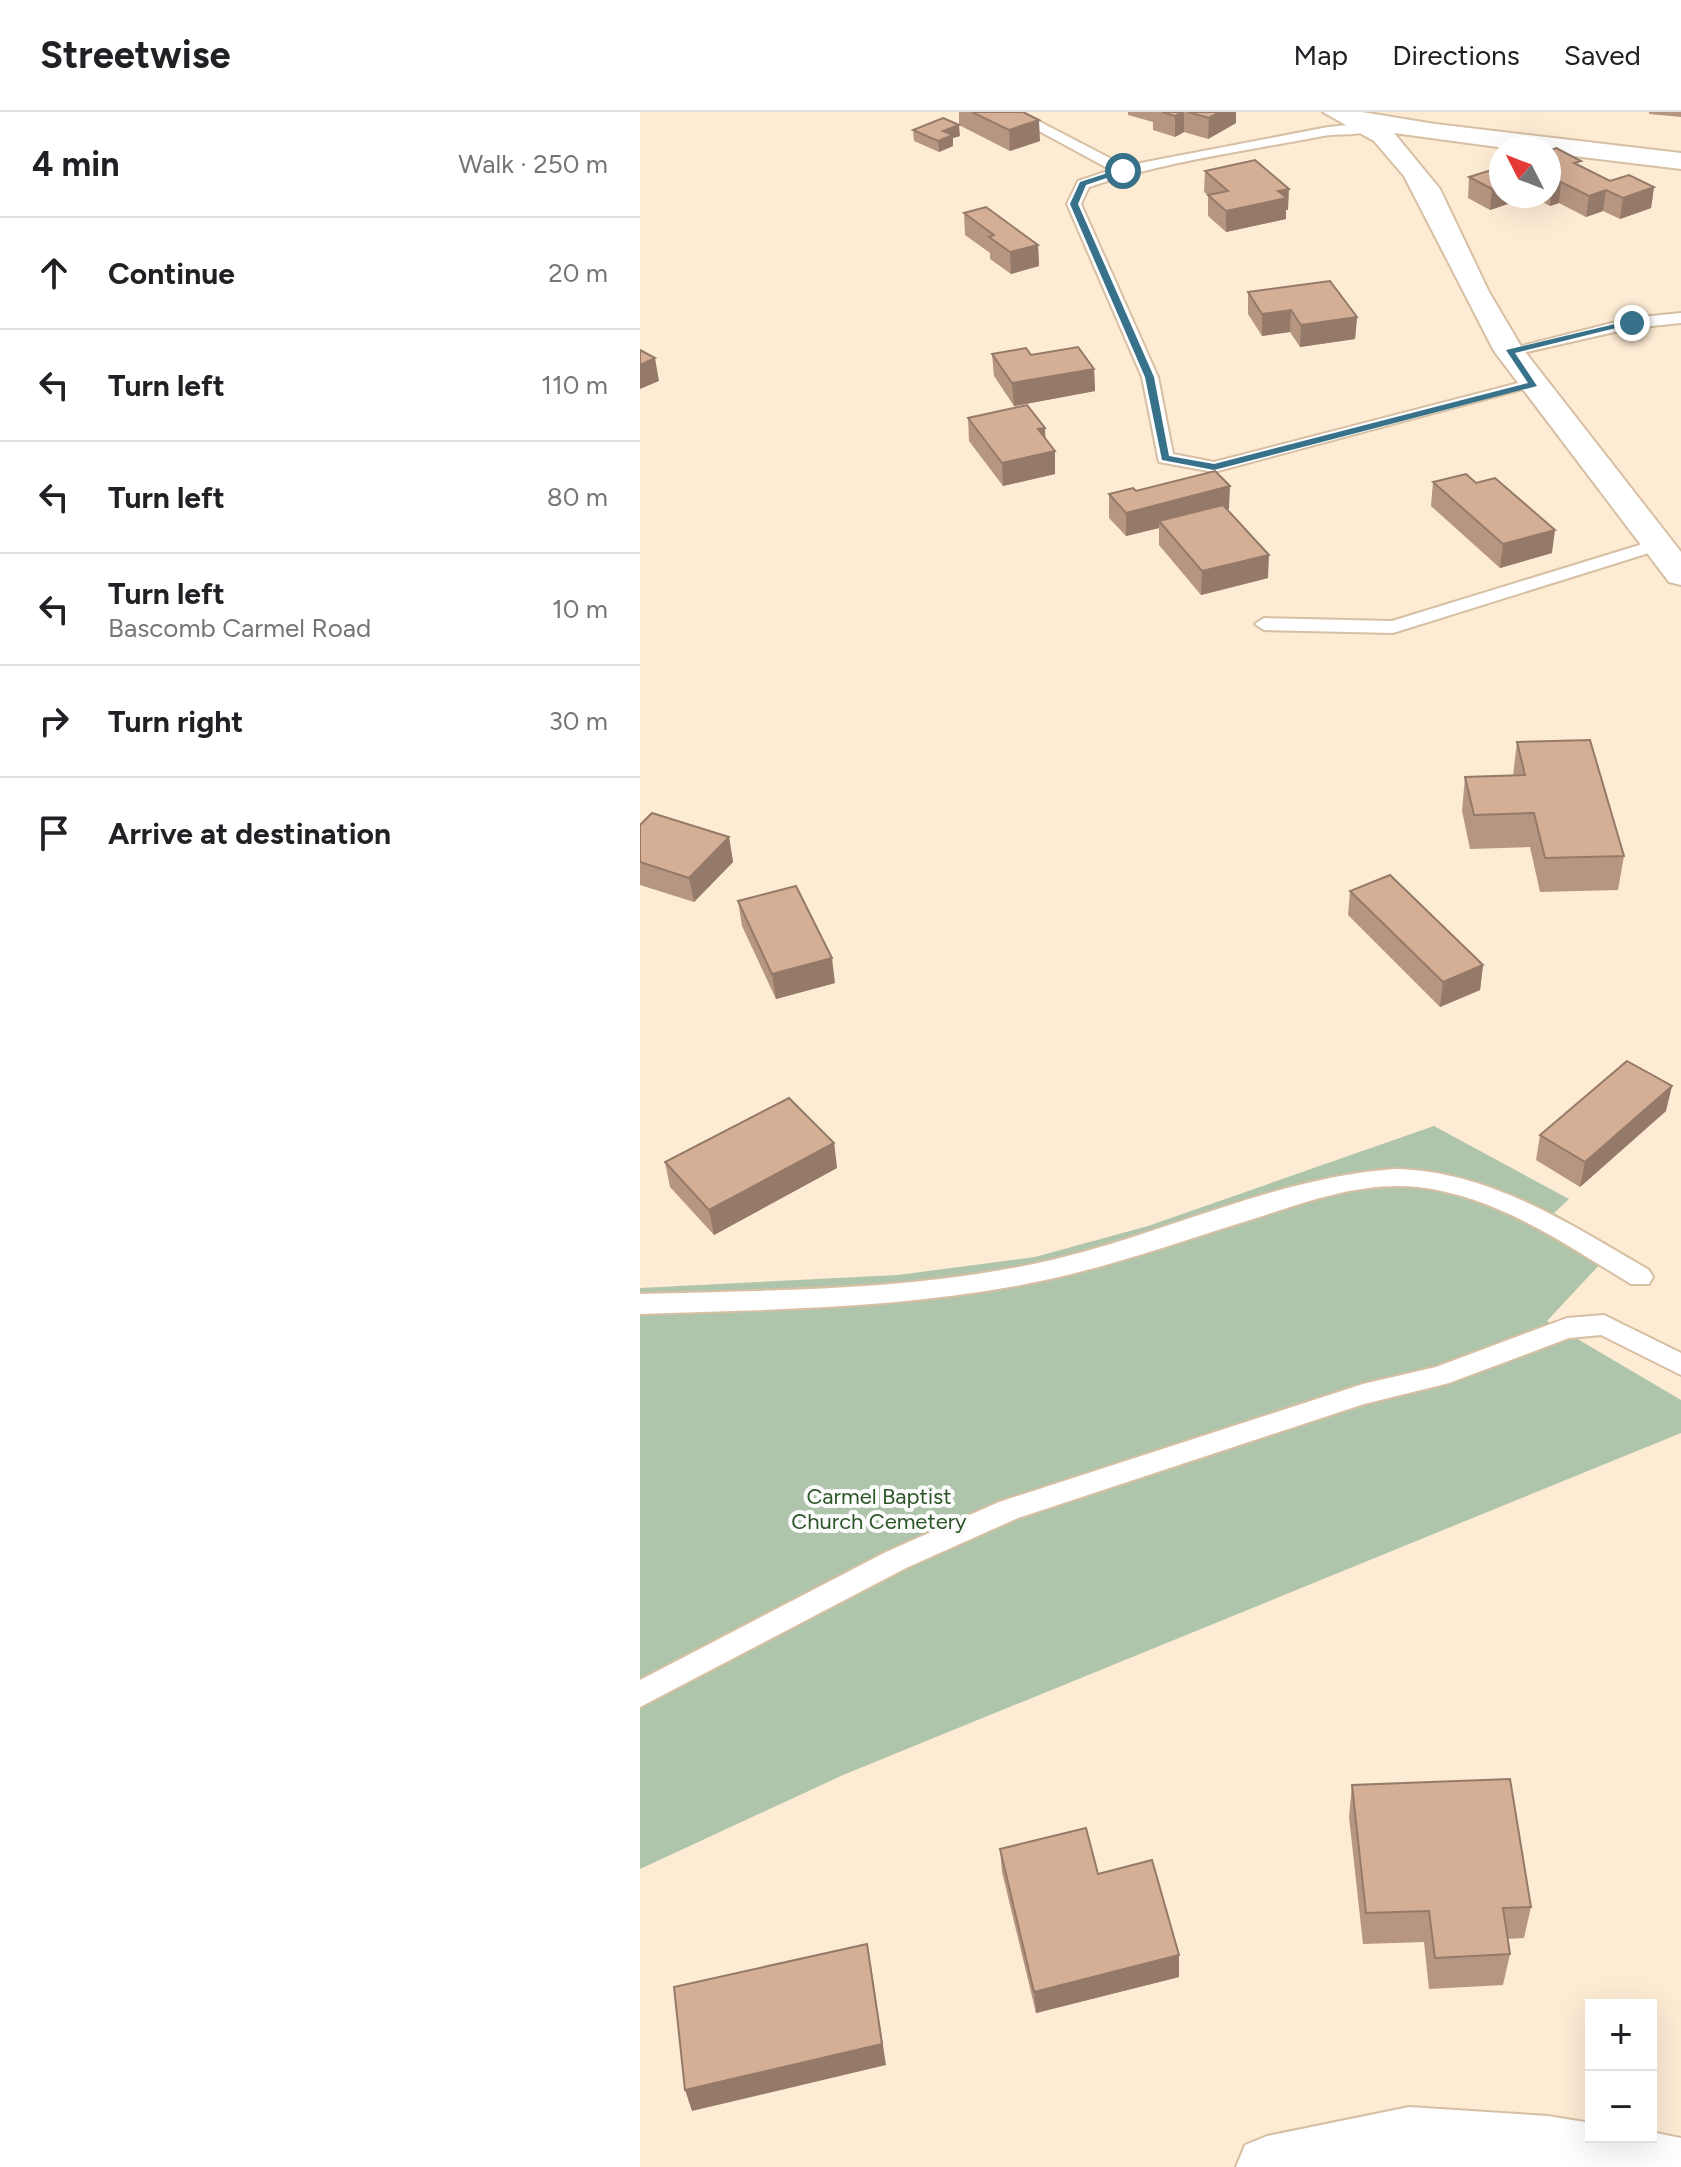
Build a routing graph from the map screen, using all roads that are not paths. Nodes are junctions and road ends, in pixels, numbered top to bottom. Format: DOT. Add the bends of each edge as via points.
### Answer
graph roads {
  1 [pos="1011,112"];
  2 [pos="1353,119"];
  3 [pos="1681,161"];
  4 [pos="1123,171"];
  5 [pos="1681,318"];
  6 [pos="1509,351"];
  7 [pos="1534,384"];
  8 [pos="1659,544"];
  9 [pos="1681,575"];
  10 [pos="1264,624"];
  11 [pos="1640,1277"];
  12 [pos="640,1304"];
  13 [pos="1681,1365"];
  14 [pos="640,1694"];
  15 [pos="1267,2167"];
  16 [pos="1676,2167"];
  1 -- 4 [label="lane"];
  2 -- 3 [label="street"];
  2 -- 4 [label="lane" via="1328,131"];
  2 -- 6 [label="street" via="1383,136 1427,189"];
  4 -- 7 [label="lane" via="1083,184 1074,204 1150,377 1165,458 1214,467"];
  5 -- 6 [label="lane" via="1632,323"];
  6 -- 7 [label="street"];
  7 -- 8 [label="street"];
  8 -- 9 [label="street"];
  8 -- 10 [label="lane" via="1393,627"];
  11 -- 12 [label="lane" via="1497,1198 1451,1182 1370,1179 1026,1275 865,1296"];
  13 -- 14 [label="lane" via="1604,1325 1567,1328 1440,1376 1363,1394 1009,1510 896,1560"];
  15 -- 16 [label="street" via="1409,2138 1548,2147"];
}
